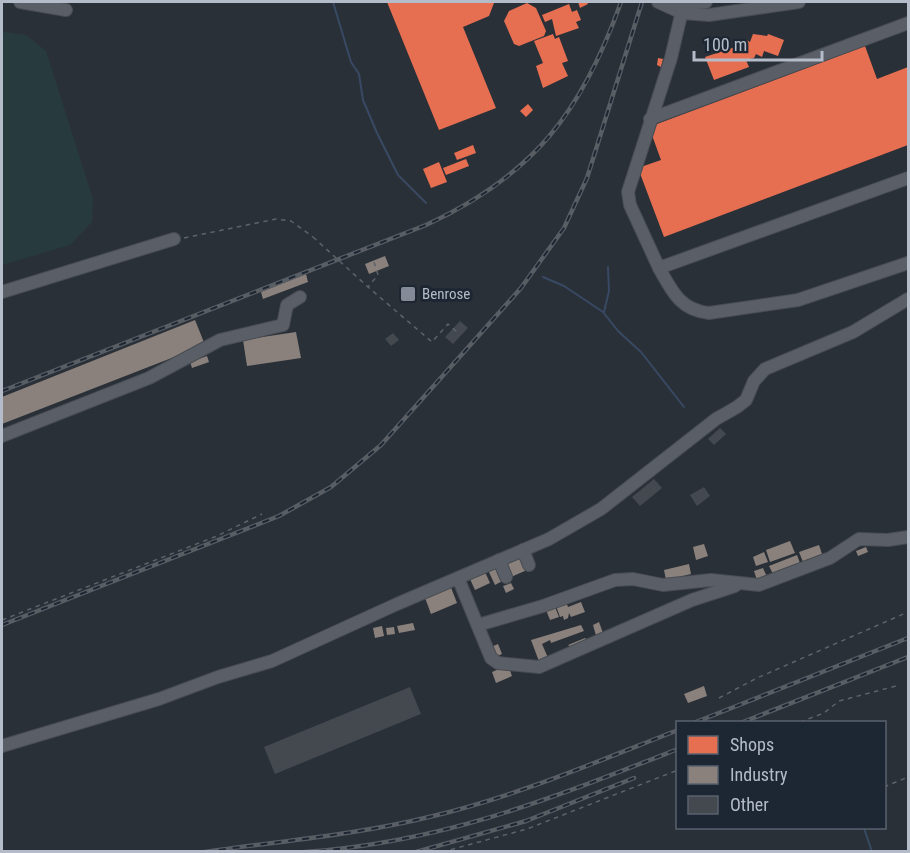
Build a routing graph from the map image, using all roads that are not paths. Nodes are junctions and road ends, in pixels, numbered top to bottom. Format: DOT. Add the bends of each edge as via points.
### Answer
graph roads {
  1 [pos="20,2"];
  2 [pos="660,2"];
  3 [pos="706,2"];
  4 [pos="800,2"];
  5 [pos="683,6"];
  6 [pos="66,10"];
  7 [pos="909,23"];
  8 [pos="650,119"];
  9 [pos="909,178"];
  10 [pos="174,239"];
  11 [pos="909,263"];
  12 [pos="659,268"];
  13 [pos="2,292"];
  14 [pos="300,297"];
  15 [pos="909,298"];
  16 [pos="2,436"];
  17 [pos="909,537"];
  18 [pos="523,550"];
  19 [pos="499,560"];
  20 [pos="529,565"];
  21 [pos="506,577"];
  22 [pos="458,578"];
  23 [pos="748,584"];
  24 [pos="478,625"];
  25 [pos="2,746"];
  1 -- 6 [label="street"];
  2 -- 5 [label="street"];
  3 -- 5 [label="street"];
  4 -- 5 [label="street" via="710,15"];
  5 -- 8 [label="street" via="671,58"];
  7 -- 8 [label="street"];
  8 -- 12 [label="street" via="628,192 630,205"];
  9 -- 12 [label="street"];
  10 -- 13 [label="street"];
  11 -- 12 [label="street" via="798,300 709,313 696,312 676,299"];
  14 -- 16 [label="street" via="287,305 283,325 220,340 149,378"];
  15 -- 18 [label="street" via="853,332 765,369 754,381 746,400 737,407 584,520"];
  17 -- 23 [label="street" via="859,538 830,558 759,585"];
  18 -- 19 [label="street"];
  18 -- 20 [label="street"];
  19 -- 21 [label="street"];
  19 -- 22 [label="street"];
  22 -- 24 [label="street"];
  22 -- 25 [label="street" via="272,661"];
  23 -- 24 [label="street" via="711,580 663,585 615,580"];
  23 -- 24 [label="street" via="716,590 539,667 494,661"];
}
